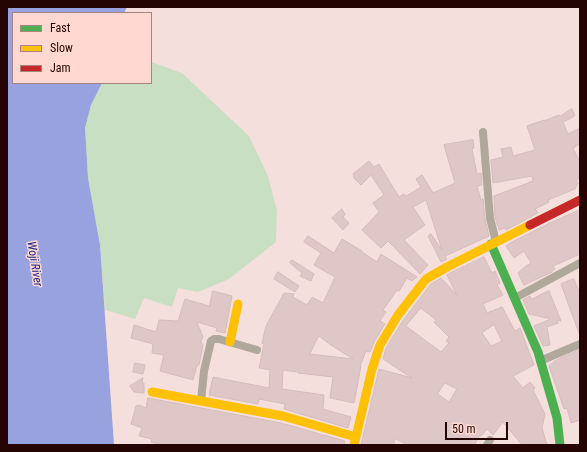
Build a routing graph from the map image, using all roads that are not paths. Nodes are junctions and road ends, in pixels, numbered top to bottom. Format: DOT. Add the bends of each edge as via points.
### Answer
graph roads {
  1 [pos="483,132"];
  2 [pos="580,200"];
  3 [pos="494,243"];
  4 [pos="580,263"];
  5 [pos="515,298"];
  6 [pos="238,304"];
  7 [pos="230,342"];
  8 [pos="580,344"];
  9 [pos="257,350"];
  10 [pos="540,361"];
  11 [pos="152,392"];
  12 [pos="201,401"];
  13 [pos="355,441"];
  14 [pos="560,445"];
  1 -- 3 [label="street"];
  2 -- 3 [label="street"];
  3 -- 5 [label="street"];
  3 -- 13 [label="street" via="426,279 398,315 380,345"];
  4 -- 5 [label="street"];
  5 -- 10 [label="street"];
  6 -- 7 [label="street"];
  7 -- 9 [label="street"];
  7 -- 12 [label="street" via="219,339 211,341"];
  8 -- 10 [label="street"];
  10 -- 14 [label="street" via="557,418"];
  11 -- 12 [label="street"];
  12 -- 13 [label="street" via="283,416"];
}
